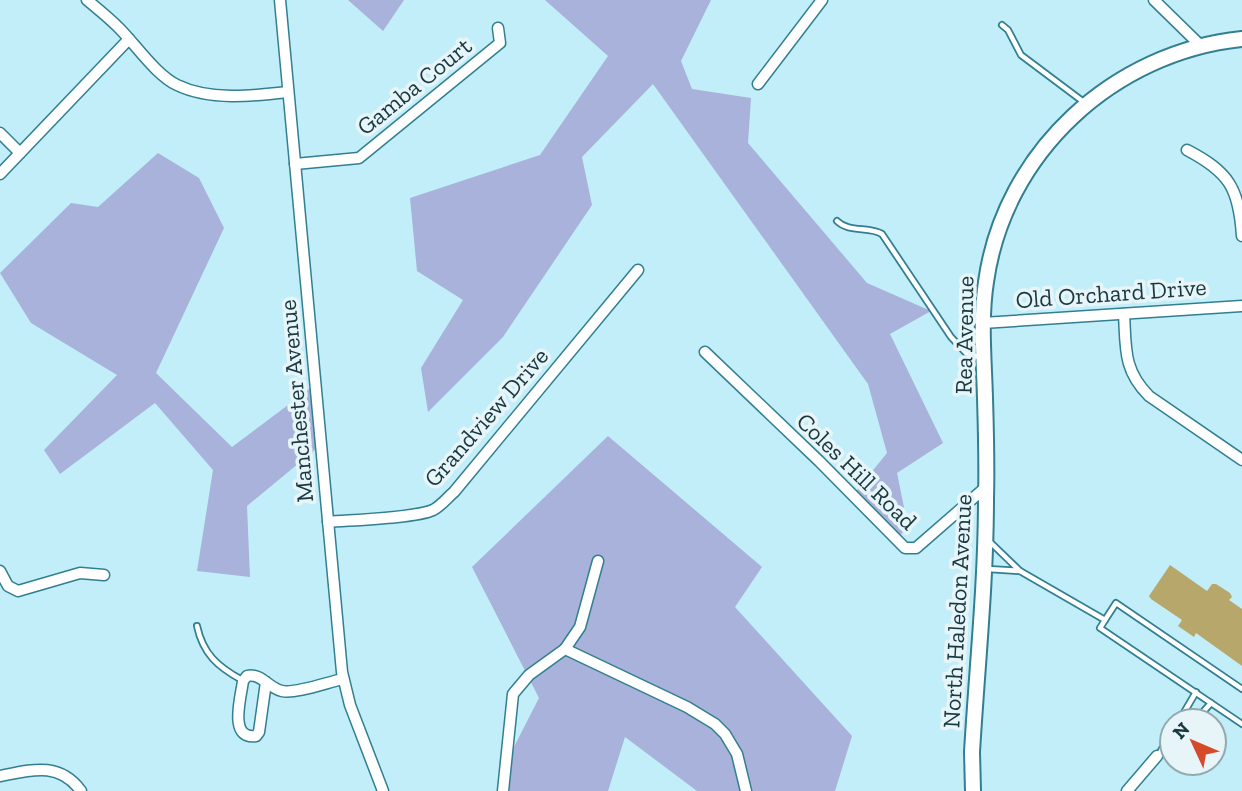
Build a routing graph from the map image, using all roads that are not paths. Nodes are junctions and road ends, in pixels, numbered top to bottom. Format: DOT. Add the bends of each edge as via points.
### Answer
graph roads {
  1 [pos="87,0"];
  2 [pos="279,0"];
  3 [pos="822,0"];
  4 [pos="1154,0"];
  5 [pos="1002,24"];
  6 [pos="498,28"];
  7 [pos="129,39"];
  8 [pos="1242,39"];
  9 [pos="1201,46"];
  10 [pos="758,84"];
  11 [pos="288,92"];
  12 [pos="1085,104"];
  13 [pos="0,133"];
  14 [pos="1187,150"];
  15 [pos="20,153"];
  16 [pos="295,164"];
  17 [pos="0,174"];
  18 [pos="838,221"];
  19 [pos="1242,236"];
  20 [pos="638,270"];
  21 [pos="1242,306"];
  22 [pos="1124,314"];
  23 [pos="984,323"];
  24 [pos="705,352"];
  25 [pos="984,358"];
  26 [pos="986,434"];
  27 [pos="1242,460"];
  28 [pos="986,487"];
  29 [pos="328,522"];
  30 [pos="985,537"];
  31 [pos="598,561"];
  32 [pos="983,570"];
  33 [pos="0,571"];
  34 [pos="1020,571"];
  35 [pos="104,575"];
  36 [pos="1105,620"];
  37 [pos="197,626"];
  38 [pos="565,649"];
  39 [pos="344,679"];
  40 [pos="243,681"];
  41 [pos="266,682"];
  42 [pos="1242,689"];
  43 [pos="1196,692"];
  44 [pos="1211,703"];
  45 [pos="1187,707"];
  46 [pos="1207,707"];
  47 [pos="1242,724"];
  48 [pos="1157,756"];
  49 [pos="0,776"];
  50 [pos="81,791"];
  51 [pos="383,791"];
  52 [pos="503,791"];
  53 [pos="746,791"];
  54 [pos="972,791"];
  55 [pos="1127,791"];
  1 -- 7 [label="street"];
  2 -- 11 [label="street, Manchester Avenue"];
  3 -- 10 [label="street"];
  4 -- 9 [label="street"];
  5 -- 12 [label="lane" via="1021,55"];
  6 -- 16 [label="street, Gamba Court" via="500,43 359,158"];
  7 -- 11 [label="street" via="163,75 183,87 237,96"];
  7 -- 15 [label="street"];
  8 -- 9 [label="street, Rea Avenue"];
  9 -- 12 [label="street, Rea Avenue" via="1140,67"];
  11 -- 16 [label="street, Manchester Avenue"];
  12 -- 23 [label="street, Rea Avenue" via="1047,144 1017,188 991,255"];
  13 -- 15 [label="street"];
  14 -- 19 [label="street" via="1210,162 1228,182 1240,206"];
  15 -- 17 [label="street"];
  16 -- 29 [label="street, Manchester Avenue"];
  18 -- 25 [label="lane" via="844,227 882,234 959,346"];
  20 -- 29 [label="street, Grandview Drive" via="437,508"];
  21 -- 22 [label="street, Old Orchard Drive"];
  22 -- 23 [label="street, Old Orchard Drive"];
  22 -- 27 [label="street" via="1126,356 1140,387"];
  23 -- 25 [label="street, Rea Avenue"];
  24 -- 28 [label="street, Coles Hill Road" via="905,548 916,548"];
  25 -- 26 [label="street, Rea Avenue"];
  26 -- 28 [label="street, North Haledon Avenue"];
  28 -- 30 [label="street, North Haledon Avenue"];
  29 -- 39 [label="street, Manchester Avenue"];
  30 -- 32 [label="street, North Haledon Avenue"];
  30 -- 34 [label="lane"];
  31 -- 38 [label="street" via="580,626"];
  32 -- 34 [label="lane"];
  32 -- 54 [label="street, North Haledon Avenue"];
  33 -- 35 [label="street" via="8,586 18,591 80,573"];
  34 -- 36 [label="lane"];
  36 -- 42 [label="lane" via="1116,603"];
  36 -- 43 [label="lane" via="1100,628"];
  37 -- 40 [label="lane" via="211,659"];
  38 -- 52 [label="street" via="529,675 513,694"];
  38 -- 53 [label="street" via="687,706 715,724 737,754"];
  39 -- 41 [label="street" via="288,692"];
  39 -- 51 [label="street, Manchester Avenue"];
  40 -- 41 [label="street" via="257,675"];
  40 -- 41 [label="street" via="238,722 242,732 252,737 259,732"];
  43 -- 44 [label="lane"];
  43 -- 45 [label="lane"];
  44 -- 46 [label="lane"];
  44 -- 47 [label="lane"];
  48 -- 55 [label="street"];
  49 -- 50 [label="street" via="50,770 71,778"];
}
